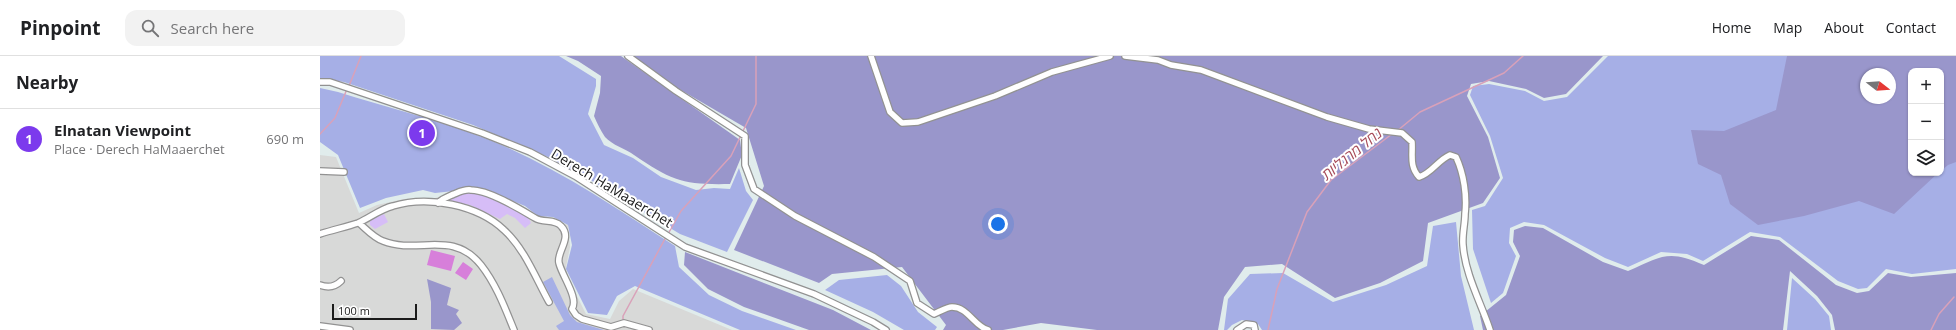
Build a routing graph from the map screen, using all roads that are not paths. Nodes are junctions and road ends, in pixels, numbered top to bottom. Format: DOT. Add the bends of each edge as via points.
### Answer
graph roads {
  1 [pos="628,56"];
  2 [pos="871,56"];
  3 [pos="1110,56"];
  4 [pos="1125,56"];
  5 [pos="320,82"];
  6 [pos="320,171"];
  7 [pos="344,172"];
  8 [pos="438,203"];
  9 [pos="359,223"];
  10 [pos="320,234"];
  11 [pos="341,281"];
  12 [pos="320,285"];
  13 [pos="549,302"];
  14 [pos="320,326"];
  15 [pos="350,330"];
  16 [pos="514,330"];
  17 [pos="649,330"];
  18 [pos="886,330"];
  19 [pos="988,330"];
  20 [pos="1237,330"];
  21 [pos="1256,330"];
  22 [pos="1490,330"];
  1 -- 19 [label="street" via="745,136 745,165 754,189 795,216 874,257 910,281 917,303 934,314 952,307 966,312 981,328"];
  2 -- 3 [label="street" via="890,112 902,123 918,122 995,96 1052,72"];
  4 -- 22 [label="street" via="1158,60 1201,70 1327,117 1369,129 1402,133 1412,142 1411,162 1414,172 1420,177 1425,176 1443,158 1450,155 1456,157 1464,185 1466,212 1463,244 1466,260"];
  5 -- 18 [label="street, Derech HaMaaerchet" via="330,82 482,133 530,152 575,176 686,247 814,294"];
  6 -- 7 [label="street"];
  8 -- 9 [label="street" via="415,202 394,205"];
  8 -- 13 [label="street" via="458,206 478,214 505,231 523,254"];
  8 -- 17 [label="street" via="443,198 472,190 520,208 536,219 561,226 565,244 558,258 574,299 572,309 576,315 611,327 624,324"];
  9 -- 10 [label="street"];
  9 -- 16 [label="street" via="382,241 391,244 446,244 469,253 492,280"];
  11 -- 12 [label="street" via="334,286"];
  14 -- 15 [label="street"];
  20 -- 21 [label="street" via="1246,324 1254,325"];
}
